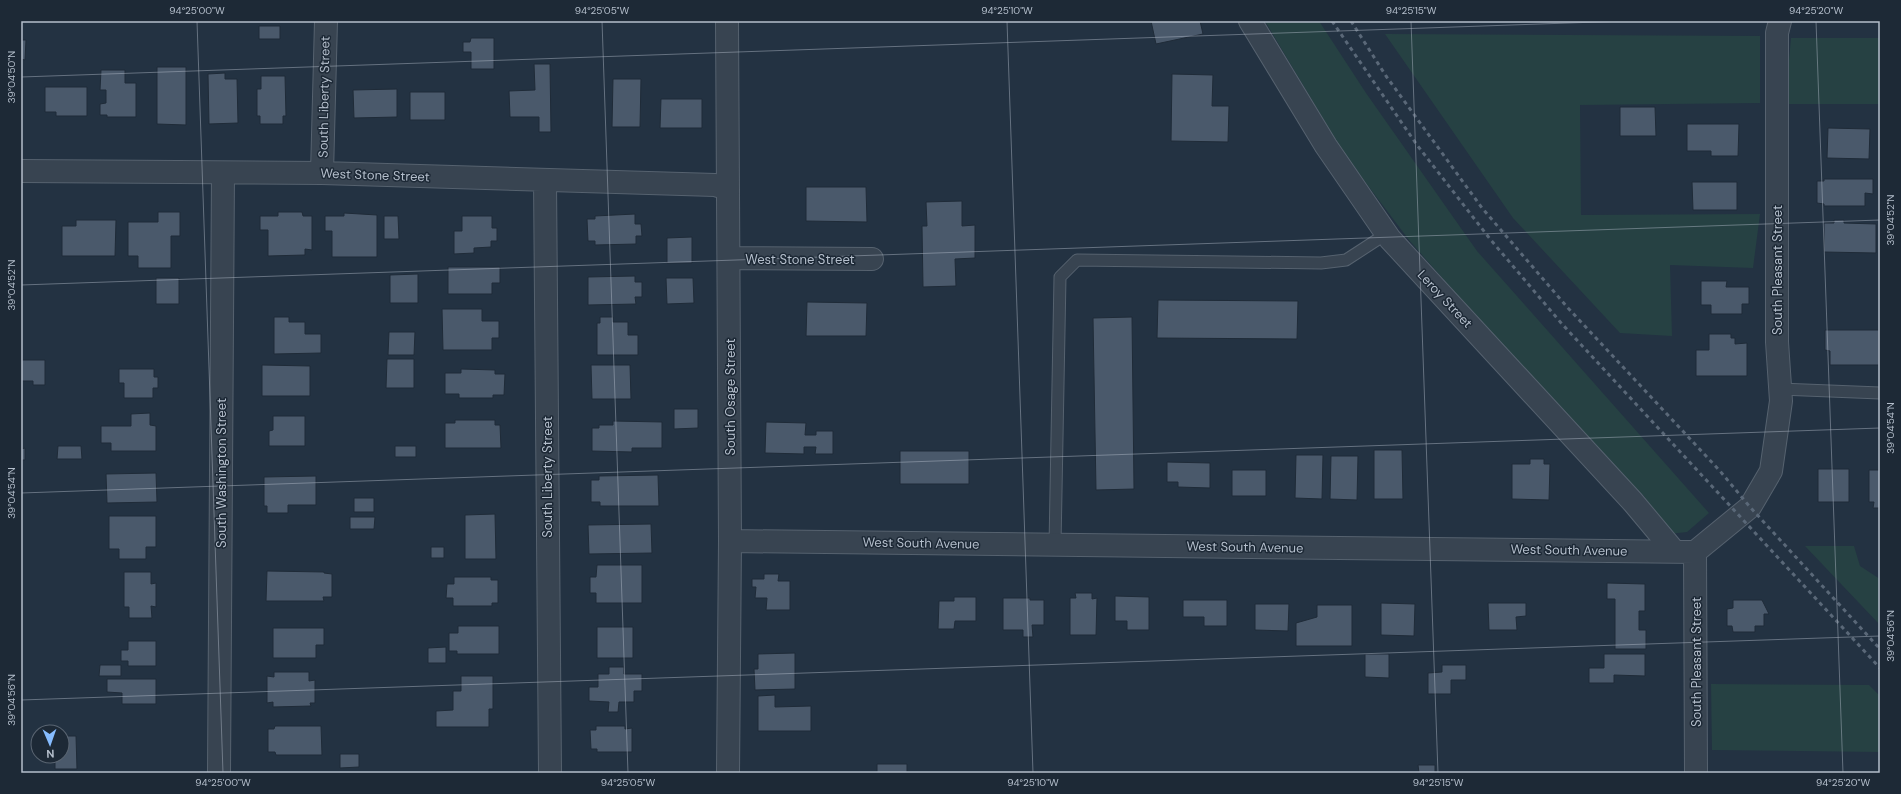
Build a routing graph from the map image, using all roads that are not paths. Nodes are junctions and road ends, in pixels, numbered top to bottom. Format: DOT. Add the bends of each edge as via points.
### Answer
graph roads {
  1 [pos="326,21"];
  2 [pos="727,21"];
  3 [pos="1250,21"];
  4 [pos="1780,21"];
  5 [pos="21,171"];
  6 [pos="223,173"];
  7 [pos="322,173"];
  8 [pos="545,181"];
  9 [pos="728,189"];
  10 [pos="1386,234"];
  11 [pos="729,258"];
  12 [pos="872,259"];
  13 [pos="1780,389"];
  14 [pos="1880,393"];
  15 [pos="730,541"];
  16 [pos="1055,544"];
  17 [pos="1685,552"];
  18 [pos="219,773"];
  19 [pos="550,773"];
  20 [pos="728,773"];
  21 [pos="1696,773"];
  1 -- 7 [label="street, South Liberty Street"];
  2 -- 9 [label="street, South Osage Street"];
  3 -- 10 [label="street, Leroy Street" via="1326,146"];
  4 -- 13 [label="street, South Pleasant Street" via="1777,34 1777,342"];
  5 -- 6 [label="street, West Stone Street"];
  6 -- 7 [label="street, West Stone Street"];
  6 -- 18 [label="street, South Washington Street"];
  7 -- 8 [label="street, West Stone Street"];
  8 -- 9 [label="street, West Stone Street" via="715,185"];
  8 -- 19 [label="street, South Liberty Street"];
  9 -- 11 [label="street, South Osage Street"];
  10 -- 16 [label="lane" via="1346,260 1321,263 1077,260 1060,277"];
  10 -- 17 [label="street, Leroy Street" via="1633,502"];
  11 -- 12 [label="street, West Stone Street"];
  11 -- 15 [label="street, South Osage Street"];
  13 -- 14 [label="lane"];
  13 -- 17 [label="street, South Pleasant Street" via="1771,471 1750,507"];
  15 -- 16 [label="street, West South Avenue"];
  15 -- 20 [label="street, South Osage Street"];
  16 -- 17 [label="street, West South Avenue"];
  17 -- 21 [label="street, South Pleasant Street"];
}
